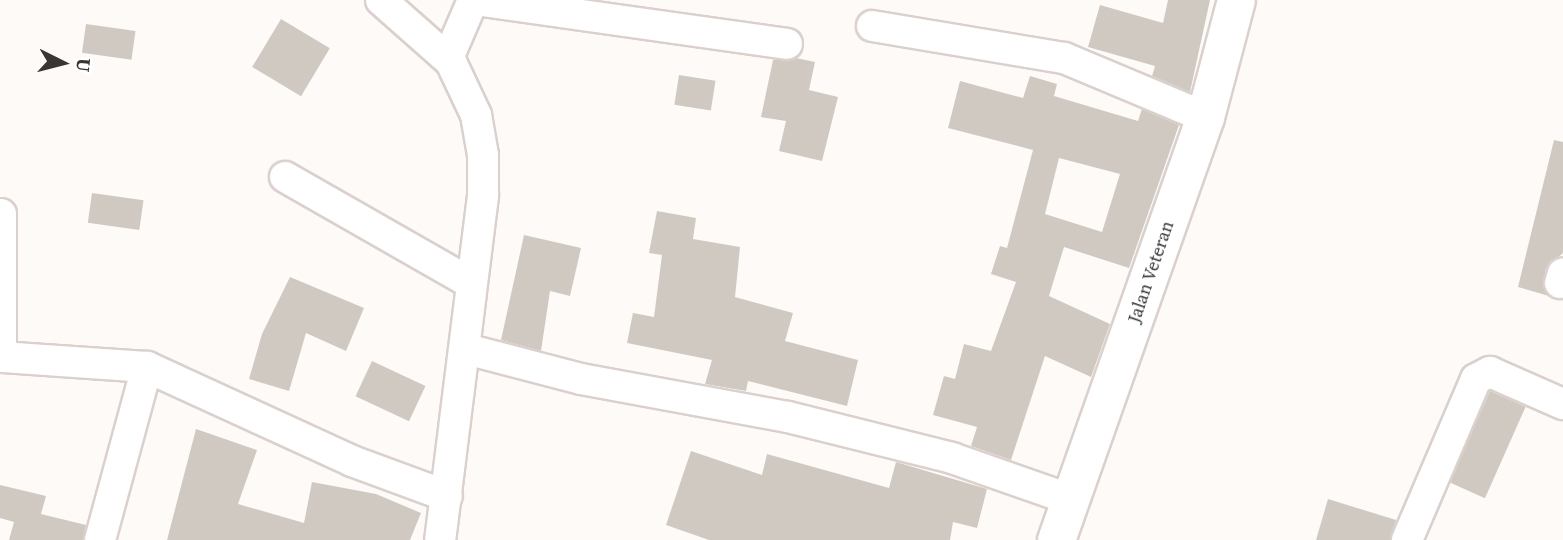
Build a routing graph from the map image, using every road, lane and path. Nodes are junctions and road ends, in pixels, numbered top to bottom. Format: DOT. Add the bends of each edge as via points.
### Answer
graph roads {
  1 [pos="381,0"];
  2 [pos="474,0"];
  3 [pos="1236,0"];
  4 [pos="872,26"];
  5 [pos="787,44"];
  6 [pos="448,58"];
  7 [pos="1205,117"];
  8 [pos="285,177"];
  9 [pos="1,214"];
  10 [pos="471,283"];
  11 [pos="466,349"];
  12 [pos="1,358"];
  13 [pos="147,367"];
  14 [pos="1563,404"];
  15 [pos="447,496"];
  16 [pos="1072,500"];
  17 [pos="100,540"];
  18 [pos="440,540"];
  19 [pos="1056,540"];
  20 [pos="1407,540"];
  1 -- 6 [label="street"];
  2 -- 5 [label="street"];
  2 -- 6 [label="street"];
  3 -- 7 [label="street, Jalan Veteran"];
  4 -- 7 [label="street" via="1064,58"];
  6 -- 10 [label="street" via="466,87 483,155 483,197"];
  7 -- 16 [label="street, Jalan Veteran"];
  8 -- 10 [label="street"];
  9 -- 12 [label="street"];
  10 -- 11 [label="street"];
  11 -- 15 [label="street"];
  11 -- 16 [label="street" via="581,379 788,417 952,458"];
  12 -- 13 [label="street"];
  13 -- 15 [label="street" via="352,461"];
  13 -- 17 [label="street"];
  14 -- 20 [label="street" via="1490,372 1476,379"];
  15 -- 18 [label="street"];
  16 -- 19 [label="street, Jalan Veteran"];
}
